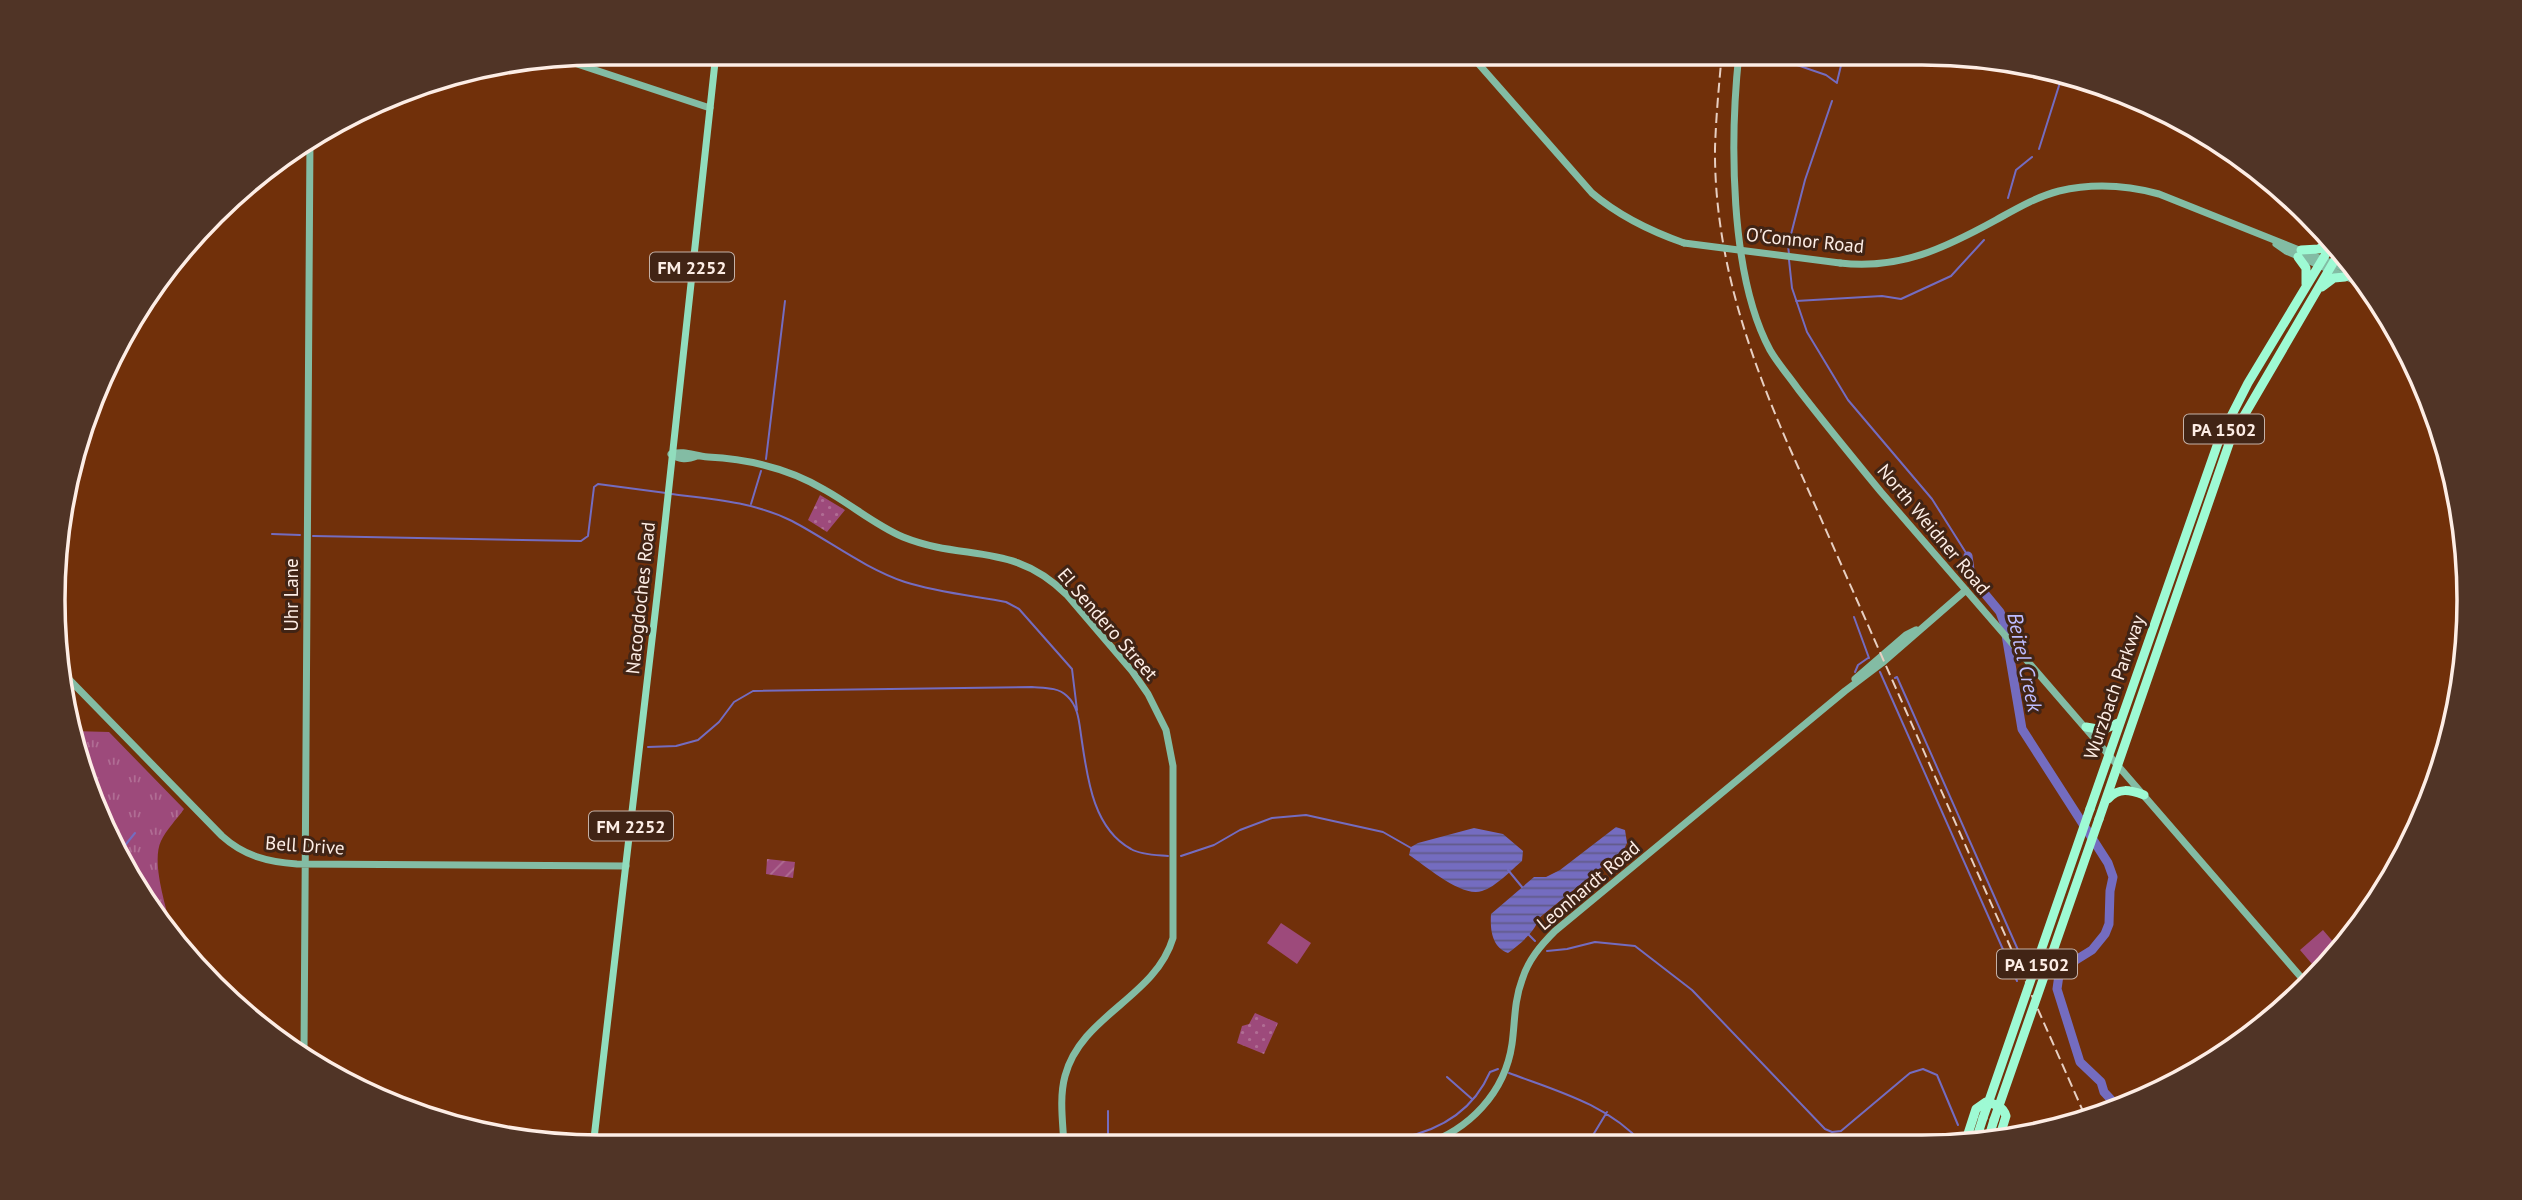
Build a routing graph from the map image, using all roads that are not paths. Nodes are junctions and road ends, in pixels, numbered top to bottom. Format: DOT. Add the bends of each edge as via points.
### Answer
graph roads {
  1 [pos="715,65"];
  2 [pos="1480,65"];
  3 [pos="1738,65"];
  4 [pos="582,66"];
  5 [pos="710,108"];
  6 [pos="310,150"];
  7 [pos="2323,246"];
  8 [pos="2327,250"];
  9 [pos="2300,253"];
  10 [pos="2335,260"];
  11 [pos="2320,262"];
  12 [pos="2331,267"];
  13 [pos="2345,272"];
  14 [pos="2348,275"];
  15 [pos="2306,284"];
  16 [pos="2316,293"];
  17 [pos="671,454"];
  18 [pos="1966,590"];
  19 [pos="71,681"];
  20 [pos="2120,722"];
  21 [pos="2086,727"];
  22 [pos="2109,754"];
  23 [pos="2118,764"];
  24 [pos="2144,795"];
  25 [pos="2105,803"];
  26 [pos="305,864"];
  27 [pos="626,866"];
  28 [pos="2301,977"];
  29 [pos="304,1046"];
  30 [pos="1989,1119"];
  31 [pos="2002,1129"];
  32 [pos="1988,1131"];
  33 [pos="1981,1132"];
  34 [pos="1968,1133"];
  35 [pos="595,1135"];
  36 [pos="1064,1135"];
  37 [pos="1446,1135"];
  1 -- 5 [label="main road, Nacogdoches Road / FM 2252"];
  2 -- 9 [label="street, O'Connor Road, bridge" via="1592,193 1642,227 1684,243 1858,265 1891,262 1939,250 2035,199 2092,186 2159,194 2272,240 2286,251"];
  3 -- 18 [label="street, North Weidner Road" via="1734,178 1748,286 1766,341 1837,438"];
  4 -- 5 [label="street"];
  5 -- 17 [label="main road, Nacogdoches Road / FM 2252"];
  6 -- 26 [label="street, Uhr Lane"];
  7 -- 9 [label="highway"];
  8 -- 11 [label="highway"];
  9 -- 11 [label="street, O'Connor Road"];
  9 -- 15 [label="highway"];
  10 -- 12 [label="highway"];
  11 -- 12 [label="street, O'Connor Road"];
  11 -- 15 [label="highway, Wurzbach Parkway / PA 1502"];
  12 -- 13 [label="street, O'Connor Road"];
  12 -- 16 [label="highway, Wurzbach Parkway / PA 1502"];
  14 -- 16 [label="highway" via="2334,278"];
  15 -- 20 [label="highway, Wurzbach Parkway / PA 1502" via="2219,440"];
  16 -- 23 [label="highway, Wurzbach Parkway / PA 1502" via="2231,438"];
  17 -- 27 [label="main road, Nacogdoches Road / FM 2252"];
  17 -- 36 [label="street, El Sendero Street" via="679,459 732,458 769,467 822,488 906,538 1030,567 1067,595 1132,671 1156,707 1172,758 1173,938 1157,972 1087,1035 1073,1054 1063,1087"];
  18 -- 21 [label="street, North Weidner Road"];
  18 -- 37 [label="street, Leonhardt Road" via="1544,942 1521,981 1503,1074 1490,1099"];
  19 -- 26 [label="street, Bell Drive" via="229,843 261,859"];
  20 -- 21 [label="highway" via="2106,729"];
  20 -- 22 [label="highway, Wurzbach Parkway / PA 1502"];
  21 -- 22 [label="street, North Weidner Road"];
  22 -- 23 [label="street, North Weidner Road"];
  22 -- 30 [label="highway, Wurzbach Parkway / PA 1502, bridge"];
  23 -- 24 [label="street, North Weidner Road"];
  23 -- 25 [label="highway, Wurzbach Parkway / PA 1502"];
  24 -- 25 [label="highway" via="2123,789"];
  24 -- 28 [label="street, North Weidner Road"];
  25 -- 30 [label="highway, Wurzbach Parkway / PA 1502, bridge"];
  26 -- 27 [label="street, Bell Drive"];
  26 -- 29 [label="street, Uhr Lane"];
  27 -- 35 [label="main road, Nacogdoches Road / FM 2252"];
  30 -- 32 [label="highway, Wurzbach Parkway / PA 1502"];
  30 -- 33 [label="highway, Wurzbach Parkway / PA 1502"];
  31 -- 34 [label="highway" via="2005,1112 1986,1102 1976,1109"];
}
